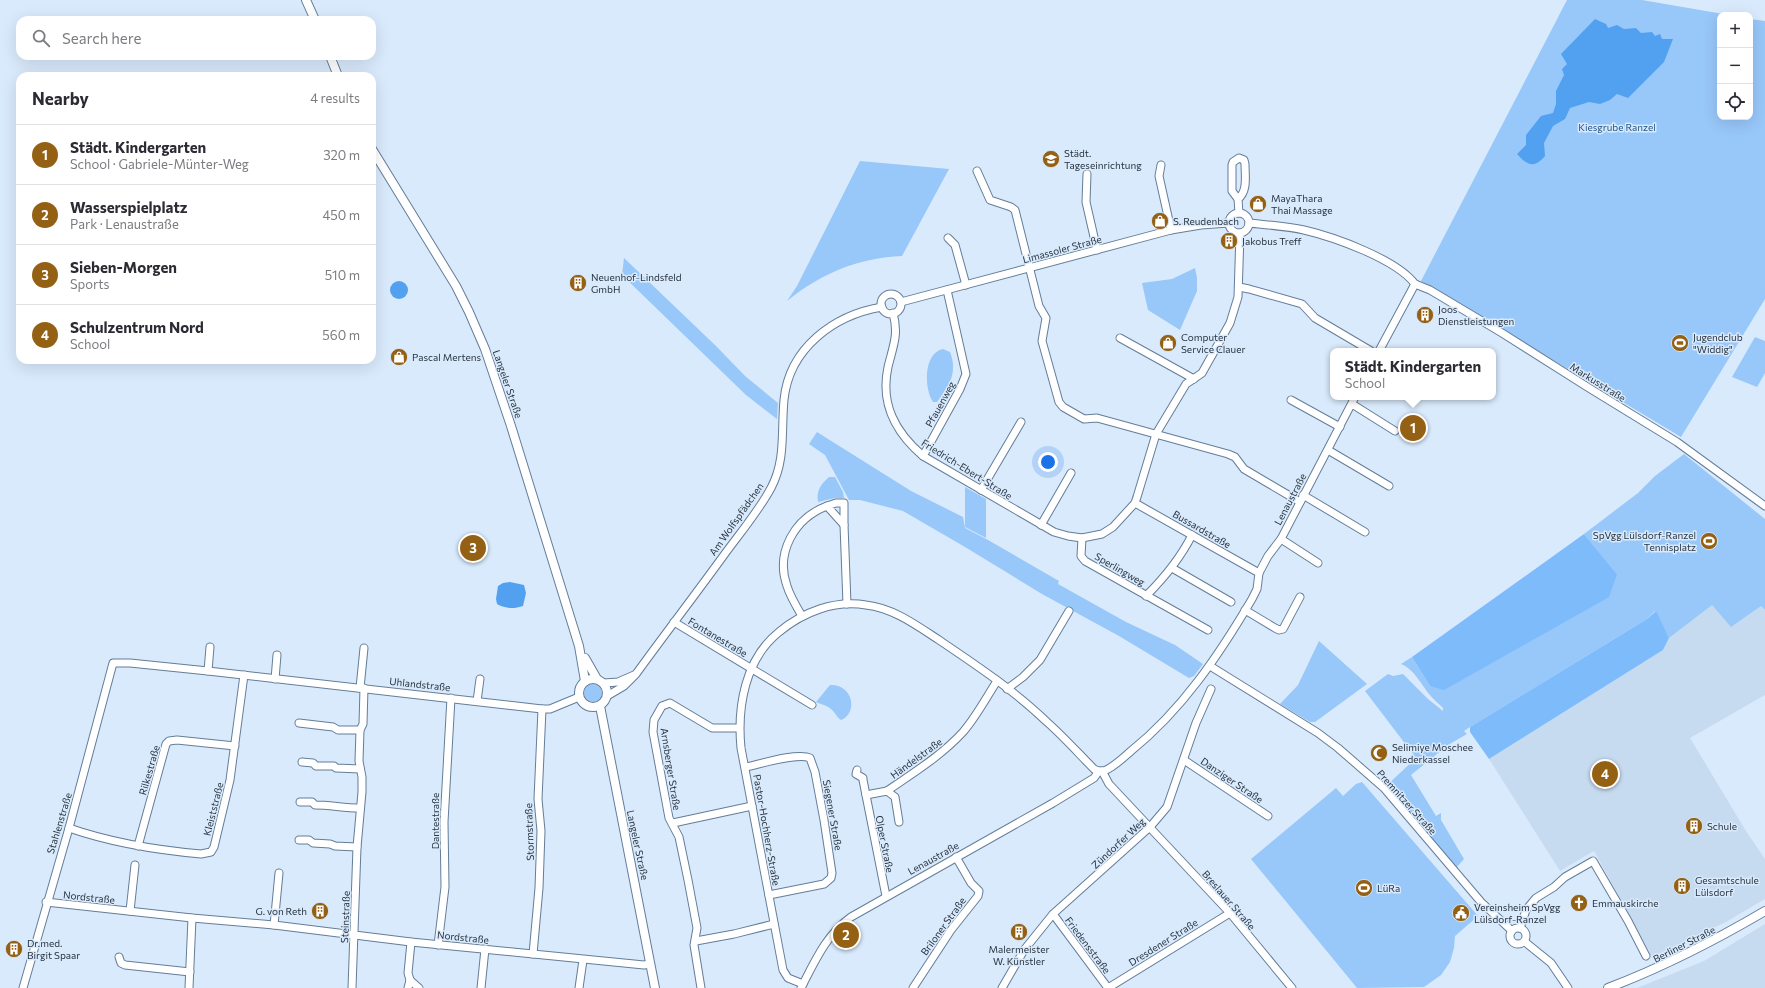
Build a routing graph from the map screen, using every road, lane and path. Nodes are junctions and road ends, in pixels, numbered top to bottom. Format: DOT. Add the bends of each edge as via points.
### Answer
graph roads {
  1 [pos="306,0"];
  2 [pos="313,16"];
  3 [pos="332,60"];
  4 [pos="336,72"];
  5 [pos="376,156"];
  6 [pos="1160,165"];
  7 [pos="977,171"];
  8 [pos="1087,174"];
  9 [pos="1238,199"];
  10 [pos="1239,213"];
  11 [pos="1229,223"];
  12 [pos="1249,223"];
  13 [pos="1172,230"];
  14 [pos="1240,233"];
  15 [pos="948,238"];
  16 [pos="1097,250"];
  17 [pos="1030,268"];
  18 [pos="1415,284"];
  19 [pos="966,285"];
  20 [pos="1239,288"];
  21 [pos="947,290"];
  22 [pos="901,302"];
  23 [pos="882,307"];
  24 [pos="893,313"];
  25 [pos="1120,338"];
  26 [pos="1366,348"];
  27 [pos="1381,348"];
  28 [pos="1194,379"];
  29 [pos="1291,400"];
  30 [pos="1354,400"];
  31 [pos="1352,404"];
  32 [pos="1021,422"];
  33 [pos="1340,427"];
  34 [pos="1395,431"];
  35 [pos="1156,434"];
  36 [pos="1328,450"];
  37 [pos="923,456"];
  38 [pos="1071,473"];
  39 [pos="1389,486"];
  40 [pos="981,490"];
  41 [pos="1302,499"];
  42 [pos="1135,503"];
  43 [pos="827,506"];
  44 [pos="1765,506"];
  45 [pos="844,525"];
  46 [pos="1041,525"];
  47 [pos="1366,532"];
  48 [pos="1192,536"];
  49 [pos="1082,538"];
  50 [pos="1280,539"];
  51 [pos="1318,563"];
  52 [pos="1172,568"];
  53 [pos="1259,573"];
  54 [pos="1146,596"];
  55 [pos="1300,597"];
  56 [pos="1231,602"];
  57 [pos="847,604"];
  58 [pos="1245,610"];
  59 [pos="1069,611"];
  60 [pos="802,616"];
  61 [pos="674,622"];
  62 [pos="1208,630"];
  63 [pos="579,646"];
  64 [pos="210,647"];
  65 [pos="364,648"];
  66 [pos="277,654"];
  67 [pos="113,663"];
  68 [pos="1210,666"];
  69 [pos="751,668"];
  70 [pos="208,671"];
  71 [pos="636,674"];
  72 [pos="244,675"];
  73 [pos="275,679"];
  74 [pos="480,679"];
  75 [pos="585,681"];
  76 [pos="600,681"];
  77 [pos="997,681"];
  78 [pos="362,688"];
  79 [pos="1007,689"];
  80 [pos="1211,689"];
  81 [pos="607,696"];
  82 [pos="579,697"];
  83 [pos="451,698"];
  84 [pos="477,701"];
  85 [pos="812,705"];
  86 [pos="600,706"];
  87 [pos="542,709"];
  88 [pos="300,723"];
  89 [pos="739,728"];
  90 [pos="360,730"];
  91 [pos="235,746"];
  92 [pos="1184,760"];
  93 [pos="302,762"];
  94 [pos="746,767"];
  95 [pos="360,770"];
  96 [pos="857,770"];
  97 [pos="1102,771"];
  98 [pos="887,791"];
  99 [pos="866,795"];
  100 [pos="300,802"];
  101 [pos="752,806"];
  102 [pos="360,808"];
  103 [pos="1268,816"];
  104 [pos="899,822"];
  105 [pos="673,824"];
  106 [pos="1150,827"];
  107 [pos="69,828"];
  108 [pos="299,840"];
  109 [pos="138,846"];
  110 [pos="357,847"];
  111 [pos="956,857"];
  112 [pos="135,865"];
  113 [pos="279,873"];
  114 [pos="769,895"];
  115 [pos="886,896"];
  116 [pos="46,902"];
  117 [pos="130,911"];
  118 [pos="1765,911"];
  119 [pos="1230,913"];
  120 [pos="1053,914"];
  121 [pos="192,918"];
  122 [pos="774,924"];
  123 [pos="274,925"];
  124 [pos="1520,928"];
  125 [pos="1512,931"];
  126 [pos="354,935"];
  127 [pos="696,941"];
  128 [pos="411,942"];
  129 [pos="1525,942"];
  130 [pos="438,945"];
  131 [pos="485,949"];
  132 [pos="533,954"];
  133 [pos="1646,956"];
  134 [pos="118,957"];
  135 [pos="582,960"];
  136 [pos="650,964"];
  137 [pos="190,972"];
  138 [pos="410,980"];
  139 [pos="802,986"];
  140 [pos="23,988"];
  141 [pos="189,988"];
  142 [pos="352,988"];
  143 [pos="408,988"];
  144 [pos="419,988"];
  145 [pos="480,988"];
  146 [pos="579,988"];
  147 [pos="655,988"];
  148 [pos="701,988"];
  149 [pos="913,988"];
  150 [pos="1002,988"];
  151 [pos="1108,988"];
  152 [pos="1292,988"];
  153 [pos="1568,988"];
  154 [pos="1608,988"];
  1 -- 2 [label="street"];
  3 -- 4 [label="street"];
  5 -- 63 [label="street, Langeler Straße" via="452,280 485,349"];
  6 -- 13 [label="street" via="1159,176"];
  7 -- 17 [label="street" via="990,200 1015,210"];
  8 -- 16 [label="street" via="1086,208"];
  9 -- 9 [label="street" via="1245,190 1245,164 1244,160 1239,158 1232,165 1232,191"];
  9 -- 10 [label="street"];
  10 -- 11 [label="street" via="1232,216"];
  10 -- 12 [label="street" via="1246,216"];
  11 -- 13 [label="street, Limassoler Straße"];
  11 -- 14 [label="street" via="1232,230"];
  12 -- 14 [label="street" via="1246,230"];
  12 -- 18 [label="street" via="1321,234 1399,268"];
  13 -- 16 [label="street, Limassoler Straße"];
  14 -- 20 [label="street"];
  15 -- 19 [label="street" via="955,245"];
  16 -- 17 [label="street, Limassoler Straße"];
  17 -- 19 [label="street, Limassoler Straße"];
  17 -- 35 [label="street" via="1040,306 1046,318 1042,341 1057,398 1063,407 1084,419 1097,418"];
  18 -- 27 [label="street"];
  18 -- 44 [label="street, Markusstraße" via="1430,290 1677,442"];
  19 -- 21 [label="street, Limassoler Straße"];
  20 -- 26 [label="street" via="1302,304 1315,318"];
  20 -- 28 [label="street" via="1235,310 1227,330 1202,373"];
  21 -- 22 [label="street, Limassoler Straße"];
  21 -- 37 [label="street, Pfauenweg" via="966,374"];
  22 -- 23 [label="street" via="896,295 889,294 882,299"];
  22 -- 24 [label="street" via="899,309"];
  23 -- 24 [label="street" via="887,313"];
  23 -- 61 [label="street, Am Wolfspfädchen" via="858,312 839,321 824,330 804,352 792,372 784,398 783,454 771,487"];
  24 -- 37 [label="street, Friedrich-Ebert-Straße" via="896,335 886,378 887,400 898,430"];
  25 -- 28 [label="street"];
  28 -- 35 [label="street" via="1186,384"];
  29 -- 33 [label="street"];
  30 -- 31 [label="street, Lenaustraße"];
  31 -- 33 [label="street, Lenaustraße"];
  31 -- 34 [label="street"];
  32 -- 40 [label="street"];
  33 -- 36 [label="street, Lenaustraße"];
  35 -- 41 [label="street" via="1235,457 1244,469"];
  35 -- 42 [label="street"];
  36 -- 39 [label="street"];
  36 -- 41 [label="street, Lenaustraße"];
  37 -- 40 [label="street, Friedrich-Ebert-Straße"];
  38 -- 46 [label="street"];
  40 -- 46 [label="street, Friedrich-Ebert-Straße"];
  41 -- 47 [label="street"];
  41 -- 50 [label="street, Lenaustraße"];
  42 -- 48 [label="street, Bussardstraße"];
  42 -- 49 [label="street, Friedrich-Ebert-Straße" via="1118,523 1107,531"];
  43 -- 45 [label="street"];
  43 -- 45 [label="street" via="844,502"];
  43 -- 60 [label="street" via="804,519 791,537 785,554 786,585"];
  45 -- 57 [label="street"];
  46 -- 49 [label="street, Friedrich-Ebert-Straße" via="1068,536"];
  48 -- 52 [label="street, Sperlingweg"];
  48 -- 53 [label="street, Bussardstraße"];
  49 -- 54 [label="street, Sperlingweg" via="1081,556 1085,561"];
  50 -- 51 [label="street"];
  50 -- 53 [label="street, Lenaustraße"];
  52 -- 54 [label="street, Sperlingweg"];
  52 -- 56 [label="street"];
  53 -- 58 [label="street, Lenaustraße" via="1257,589"];
  54 -- 62 [label="street, Sperlingweg"];
  55 -- 58 [label="street" via="1283,629 1279,630"];
  57 -- 60 [label="street, Pastor-Hochherz-Straße" via="826,607"];
  57 -- 77 [label="street, Pastor-Hochherz-Straße" via="867,605 894,613 924,629"];
  58 -- 68 [label="street, Lenaustraße"];
  59 -- 79 [label="street" via="1040,660"];
  60 -- 69 [label="street, Pastor-Hochherz-Straße" via="768,642"];
  61 -- 69 [label="street, Fontanestraße"];
  61 -- 71 [label="street, Am Wolfspfädchen"];
  63 -- 75 [label="street, Langeler Straße"];
  63 -- 76 [label="street, Langeler Straße" via="592,674"];
  64 -- 70 [label="street"];
  65 -- 78 [label="street"];
  66 -- 73 [label="street"];
  67 -- 70 [label="street, Uhlandstraße"];
  67 -- 107 [label="street, Stahlenstraße"];
  68 -- 97 [label="street, Lenaustraße" via="1171,714 1141,743"];
  68 -- 125 [label="street, Premnitzer Straße" via="1318,733 1384,788 1481,902"];
  69 -- 85 [label="street"];
  69 -- 89 [label="street, Pastor-Hochherz-Straße" via="741,704"];
  70 -- 72 [label="street, Uhlandstraße"];
  71 -- 76 [label="street" via="618,682"];
  71 -- 81 [label="street, Am Wolfspfädchen" via="624,686"];
  72 -- 73 [label="street, Uhlandstraße"];
  72 -- 91 [label="street, Kleiststraße"];
  73 -- 78 [label="street, Uhlandstraße"];
  74 -- 84 [label="street"];
  75 -- 76 [label="street"];
  75 -- 82 [label="street" via="580,688"];
  76 -- 81 [label="street" via="608,691"];
  77 -- 79 [label="street, Pastor-Hochherz-Straße"];
  77 -- 98 [label="street, Händelstraße" via="975,717 956,740 929,763"];
  78 -- 83 [label="street, Uhlandstraße"];
  78 -- 90 [label="street, Steinstraße" via="363,724"];
  79 -- 97 [label="street, Pastor-Hochherz-Straße" via="1047,721 1094,769"];
  80 -- 92 [label="street, Zündorfer Weg"];
  81 -- 86 [label="street"];
  82 -- 86 [label="street" via="587,706"];
  82 -- 87 [label="street, Uhlandstraße"];
  83 -- 84 [label="street, Uhlandstraße"];
  83 -- 130 [label="street, Dantestraße" via="444,822 444,887"];
  84 -- 87 [label="street, Uhlandstraße"];
  86 -- 136 [label="street, Langeler Straße"];
  87 -- 132 [label="street, Stormstraße" via="538,799 541,831 539,888"];
  88 -- 90 [label="street" via="333,727 338,730"];
  89 -- 94 [label="street, Pastor-Hochherz-Straße"];
  89 -- 105 [label="street, Arnsberger Straße" via="712,728 670,703 658,710 653,732 669,818"];
  90 -- 95 [label="street, Steinstraße"];
  91 -- 109 [label="street, Rilkestraße" via="177,740 166,744"];
  91 -- 109 [label="street, Kleiststraße" via="227,796 211,852 197,853"];
  92 -- 103 [label="street, Danziger Straße"];
  92 -- 106 [label="street, Zündorfer Weg" via="1167,807"];
  93 -- 95 [label="street" via="313,763 316,766"];
  94 -- 101 [label="street, Pastor-Hochherz-Straße"];
  94 -- 114 [label="street, Siegener Straße" via="796,756 810,758 824,820 831,878 824,884"];
  95 -- 102 [label="street, Steinstraße"];
  96 -- 99 [label="street, Olper Straße" via="856,774 863,778"];
  97 -- 106 [label="street, Pastor-Hochherz-Straße" via="1109,784"];
  97 -- 111 [label="street, Lenaustraße" via="1074,791"];
  98 -- 99 [label="street"];
  98 -- 104 [label="street, Olper Straße" via="895,797"];
  99 -- 115 [label="street, Olper Straße"];
  100 -- 102 [label="street" via="332,805 338,808"];
  101 -- 105 [label="street"];
  101 -- 114 [label="street, Pastor-Hochherz-Straße"];
  102 -- 110 [label="street, Steinstraße"];
  105 -- 127 [label="street, Arnsberger Straße" via="679,837 688,880 697,928"];
  106 -- 119 [label="street, Breslauer Straße"];
  106 -- 120 [label="street, Zündorfer Weg"];
  107 -- 109 [label="street, Kleiststraße"];
  107 -- 116 [label="street, Stahlenstraße"];
  108 -- 110 [label="street"];
  110 -- 126 [label="street, Steinstraße"];
  111 -- 115 [label="street, Lenaustraße"];
  111 -- 149 [label="street, Briloner Straße" via="971,883 979,891 978,896 951,930"];
  112 -- 117 [label="street"];
  113 -- 123 [label="street"];
  114 -- 122 [label="street, Pastor-Hochherz-Straße"];
  115 -- 139 [label="street, Lenaustraße" via="851,916 831,934"];
  116 -- 117 [label="street, Nordstraße"];
  116 -- 140 [label="street, Stahlenstraße"];
  117 -- 121 [label="street, Nordstraße"];
  118 -- 154 [label="street, Berliner Straße" via="1690,953"];
  119 -- 151 [label="street, Dresdener Straße"];
  119 -- 152 [label="street, Breslauer Straße"];
  120 -- 150 [label="street, Zündorfer Weg" via="1024,950"];
  120 -- 151 [label="street, Friedensstraße"];
  121 -- 123 [label="street, Nordstraße"];
  121 -- 137 [label="street"];
  122 -- 127 [label="street"];
  122 -- 139 [label="street, Pastor-Hochherz-Straße" via="783,970 788,978"];
  123 -- 126 [label="street, Nordstraße"];
  124 -- 125 [label="street"];
  124 -- 129 [label="street" via="1527,935"];
  124 -- 133 [label="street" via="1526,910 1536,898 1592,861"];
  125 -- 129 [label="street, Premnitzer Straße" via="1510,939 1514,944 1520,945"];
  126 -- 128 [label="street, Nordstraße"];
  126 -- 142 [label="street, Steinstraße"];
  127 -- 148 [label="street, Arnsberger Straße" via="694,945"];
  128 -- 130 [label="street, Nordstraße"];
  128 -- 138 [label="street" via="408,973"];
  129 -- 153 [label="street, Premnitzer Straße" via="1551,963"];
  130 -- 131 [label="street, Nordstraße"];
  131 -- 132 [label="street, Nordstraße"];
  131 -- 145 [label="street"];
  132 -- 135 [label="street, Nordstraße"];
  134 -- 137 [label="street" via="125,965"];
  135 -- 136 [label="street, Nordstraße"];
  135 -- 146 [label="street"];
  136 -- 147 [label="street, Langeler Straße"];
  137 -- 141 [label="street"];
  138 -- 143 [label="street"];
  138 -- 144 [label="street"];
}
